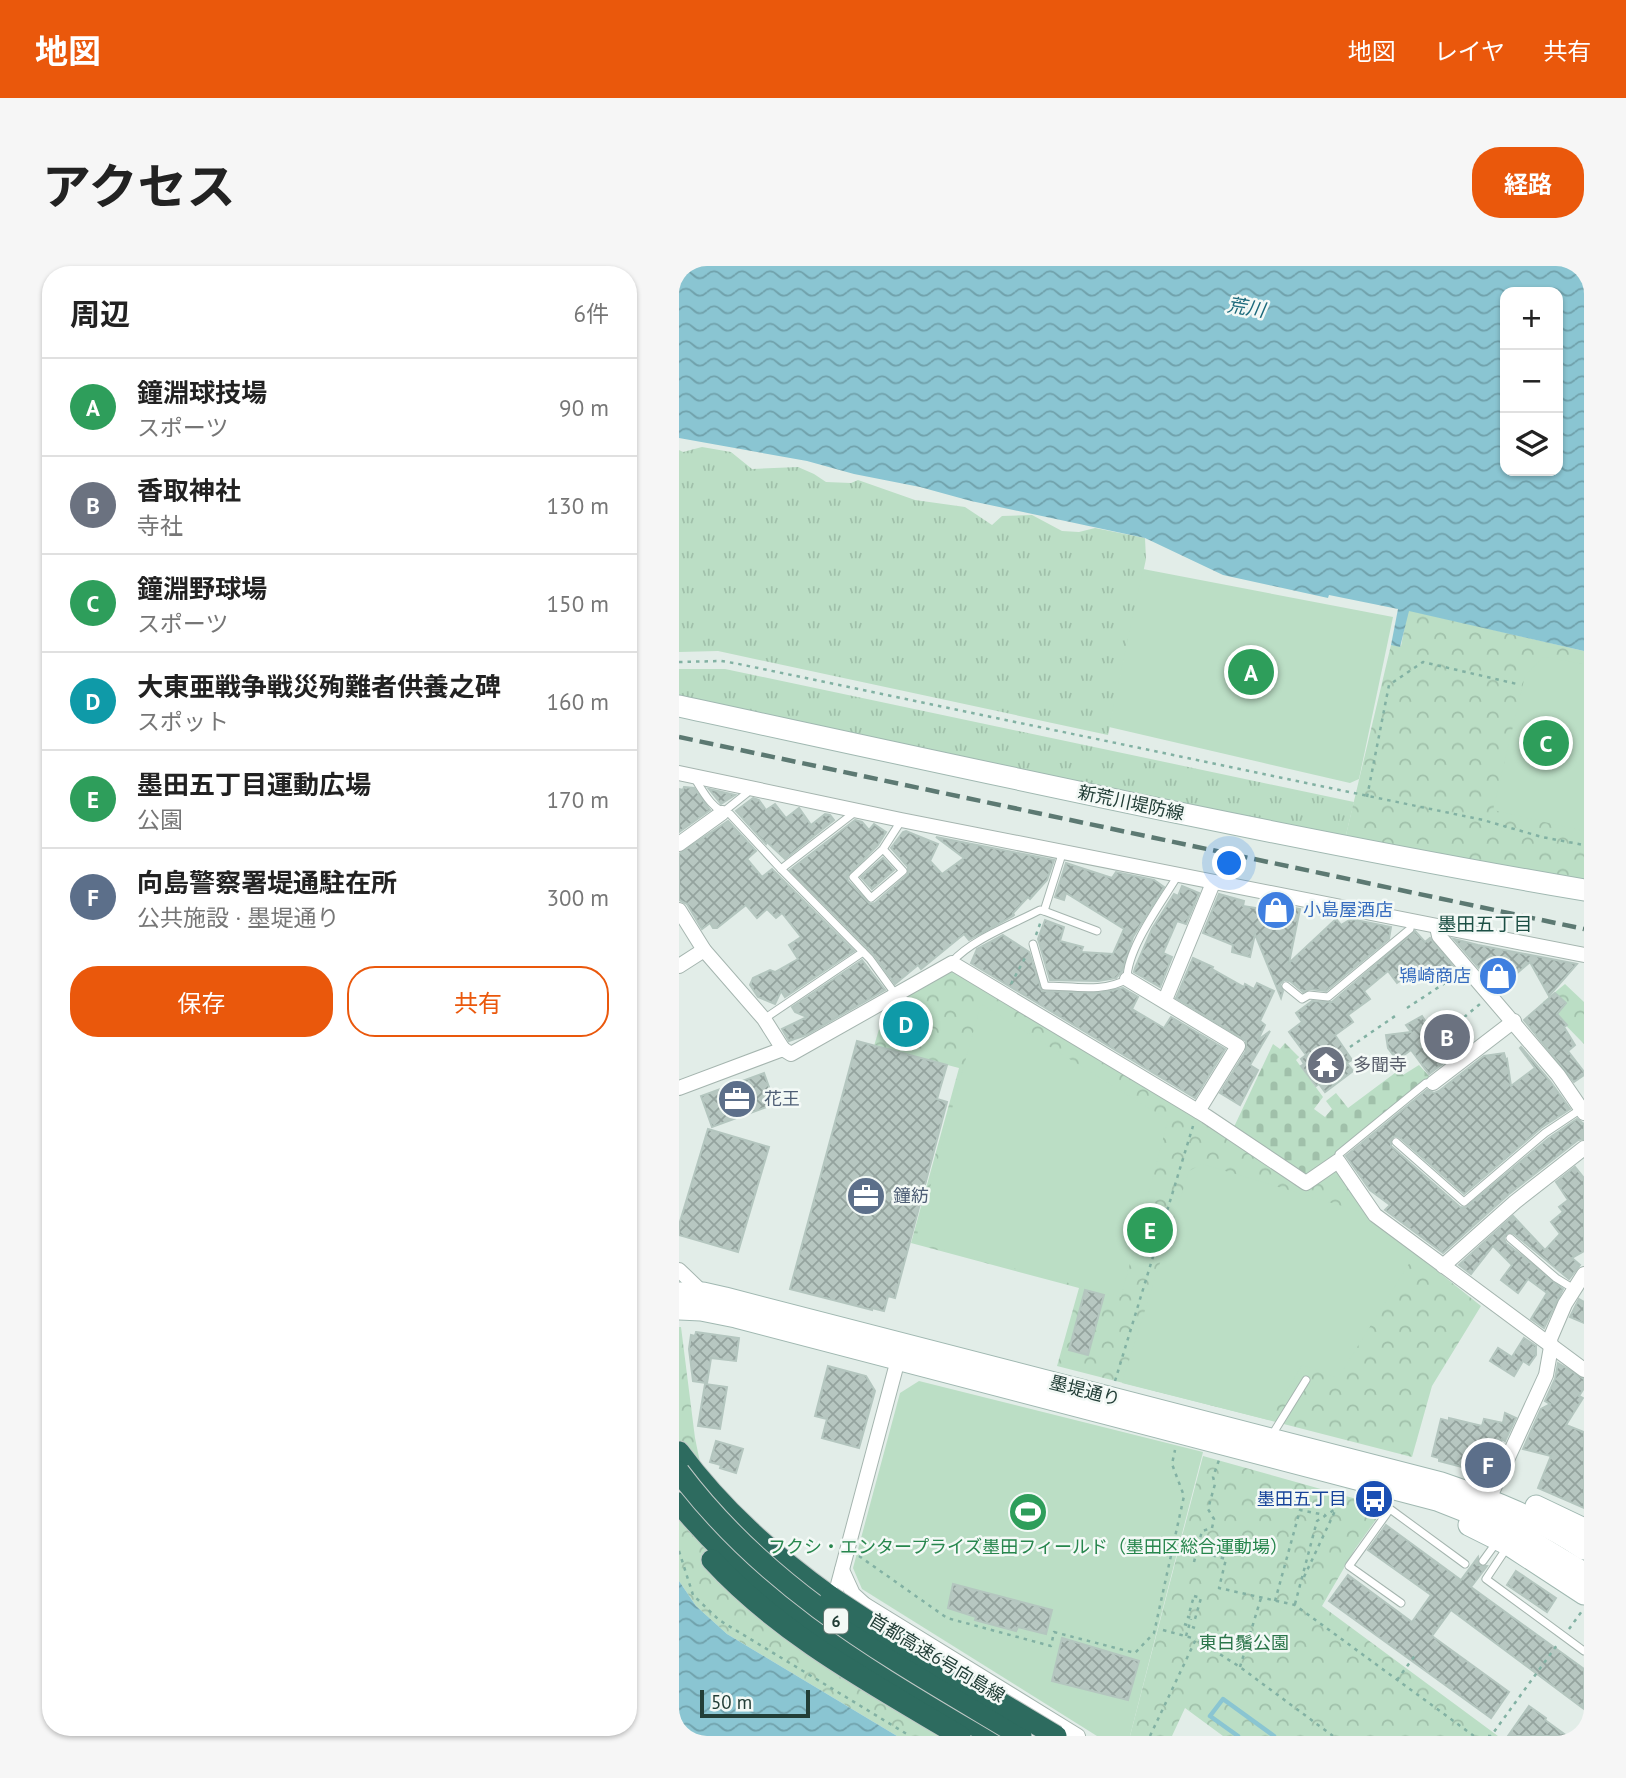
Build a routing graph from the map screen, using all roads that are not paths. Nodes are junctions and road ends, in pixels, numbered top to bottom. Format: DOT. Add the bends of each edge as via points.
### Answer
graph roads {
  1 [pos="679,706"];
  2 [pos="686,775"];
  3 [pos="749,788"];
  4 [pos="858,810"];
  5 [pos="722,813"];
  6 [pos="901,820"];
  7 [pos="679,844"];
  8 [pos="883,849"];
  9 [pos="1063,851"];
  10 [pos="781,869"];
  11 [pos="1178,874"];
  12 [pos="1213,883"];
  13 [pos="1584,890"];
  14 [pos="679,910"];
  15 [pos="1044,911"];
  16 [pos="1411,921"];
  17 [pos="1437,927"];
  18 [pos="1097,931"];
  19 [pos="1033,944"];
  20 [pos="704,950"];
  21 [pos="863,952"];
  22 [pos="1584,955"];
  23 [pos="952,963"];
  24 [pos="679,966"];
  25 [pos="1127,979"];
  26 [pos="1286,986"];
  27 [pos="896,995"];
  28 [pos="1165,1000"];
  29 [pos="764,1019"];
  30 [pos="1514,1021"];
  31 [pos="783,1048"];
  32 [pos="1433,1083"];
  33 [pos="679,1088"];
  34 [pos="1198,1111"];
  35 [pos="1582,1111"];
  36 [pos="1396,1142"];
  37 [pos="1584,1149"];
  38 [pos="1338,1161"];
  39 [pos="1510,1238"];
  40 [pos="1443,1266"];
  41 [pos="679,1270"];
  42 [pos="1580,1281"];
  43 [pos="679,1293"];
  44 [pos="702,1293"];
  45 [pos="679,1309"];
  46 [pos="1552,1347"];
  47 [pos="900,1351"];
  48 [pos="1584,1370"];
  49 [pos="1306,1380"];
  50 [pos="1270,1439"];
  51 [pos="679,1452"];
  52 [pos="679,1472"];
  53 [pos="1403,1490"];
  54 [pos="1489,1499"];
  55 [pos="679,1503"];
  56 [pos="1390,1509"];
  57 [pos="679,1520"];
  58 [pos="1584,1529"];
  59 [pos="1504,1542"];
  60 [pos="1584,1549"];
  61 [pos="1483,1561"];
  62 [pos="1465,1564"];
  63 [pos="842,1570"];
  64 [pos="1584,1573"];
  65 [pos="1584,1594"];
  66 [pos="1401,1603"];
  67 [pos="864,1604"];
  68 [pos="1584,1651"];
  69 [pos="960,1736"];
  70 [pos="993,1736"];
  71 [pos="1021,1736"];
  72 [pos="1056,1736"];
  73 [pos="1078,1736"];
  1 -- 13 [label="main road, 新荒川堤防線" via="1414,861"];
  2 -- 3 [label="street"];
  2 -- 5 [label="lane"];
  3 -- 4 [label="street"];
  3 -- 5 [label="lane"];
  4 -- 6 [label="street"];
  4 -- 10 [label="lane"];
  5 -- 7 [label="street"];
  5 -- 10 [label="lane" via="730,814"];
  6 -- 8 [label="lane"];
  6 -- 9 [label="street"];
  8 -- 8 [label="lane" via="853,877 871,898 903,871"];
  9 -- 11 [label="street"];
  9 -- 15 [label="lane"];
  10 -- 21 [label="lane"];
  11 -- 12 [label="street"];
  11 -- 25 [label="lane" via="1140,940"];
  12 -- 16 [label="street"];
  12 -- 28 [label="street"];
  14 -- 20 [label="street"];
  15 -- 18 [label="lane"];
  15 -- 23 [label="lane" via="959,954"];
  16 -- 17 [label="street"];
  16 -- 26 [label="lane" via="1410,929 1328,997 1302,999"];
  17 -- 22 [label="street"];
  17 -- 30 [label="street" via="1439,936"];
  19 -- 25 [label="lane" via="1045,986 1108,987"];
  20 -- 24 [label="street"];
  20 -- 29 [label="street"];
  21 -- 27 [label="lane"];
  21 -- 29 [label="lane"];
  23 -- 27 [label="street"];
  23 -- 34 [label="street"];
  25 -- 28 [label="street"];
  27 -- 31 [label="street" via="791,1054"];
  28 -- 34 [label="street" via="1238,1046"];
  29 -- 31 [label="street"];
  30 -- 32 [label="street"];
  30 -- 35 [label="street"];
  31 -- 33 [label="street"];
  32 -- 38 [label="lane" via="1426,1083 1358,1138 1339,1154"];
  34 -- 38 [label="street" via="1306,1182"];
  35 -- 36 [label="lane" via="1545,1133 1464,1202"];
  37 -- 40 [label="street"];
  38 -- 40 [label="street" via="1375,1215"];
  39 -- 42 [label="lane" via="1556,1278"];
  40 -- 46 [label="street"];
  41 -- 44 [label="street"];
  42 -- 46 [label="street" via="1550,1339"];
  43 -- 44 [label="main road, 墨堤通り"];
  44 -- 47 [label="main road, 墨堤通り"];
  45 -- 47 [label="main road, 墨堤通り"];
  46 -- 48 [label="street"];
  46 -- 54 [label="street" via="1546,1375"];
  47 -- 50 [label="main road, 墨堤通り"];
  47 -- 53 [label="main road, 墨堤通り"];
  47 -- 63 [label="street"];
  49 -- 50 [label="lane"];
  50 -- 54 [label="main road, 墨堤通り"];
  51 -- 72 [label="highway, bridge" via="747,1530 802,1576 898,1641"];
  52 -- 71 [label="highway, 首都高速6号向島線 / 6, bridge" via="735,1538 792,1589 888,1656"];
  53 -- 56 [label="lane"];
  53 -- 59 [label="main road, 墨堤通り"];
  53 -- 64 [label="main road, 墨堤通り" via="1513,1530"];
  54 -- 58 [label="main road, 墨堤通り" via="1523,1501"];
  54 -- 60 [label="main road, 墨堤通り"];
  55 -- 70 [label="highway" via="715,1545 789,1607 875,1667"];
  56 -- 62 [label="lane"];
  56 -- 66 [label="lane" via="1349,1566"];
  57 -- 69 [label="highway, 6" via="713,1562 765,1610 835,1661"];
  59 -- 61 [label="lane"];
  59 -- 65 [label="main road, 墨堤通り"];
  59 -- 68 [label="lane" via="1486,1579"];
  63 -- 67 [label="street" via="852,1594"];
  63 -- 67 [label="street" via="832,1617 835,1630 860,1647 879,1634 878,1622"];
  67 -- 73 [label="street"];
}
